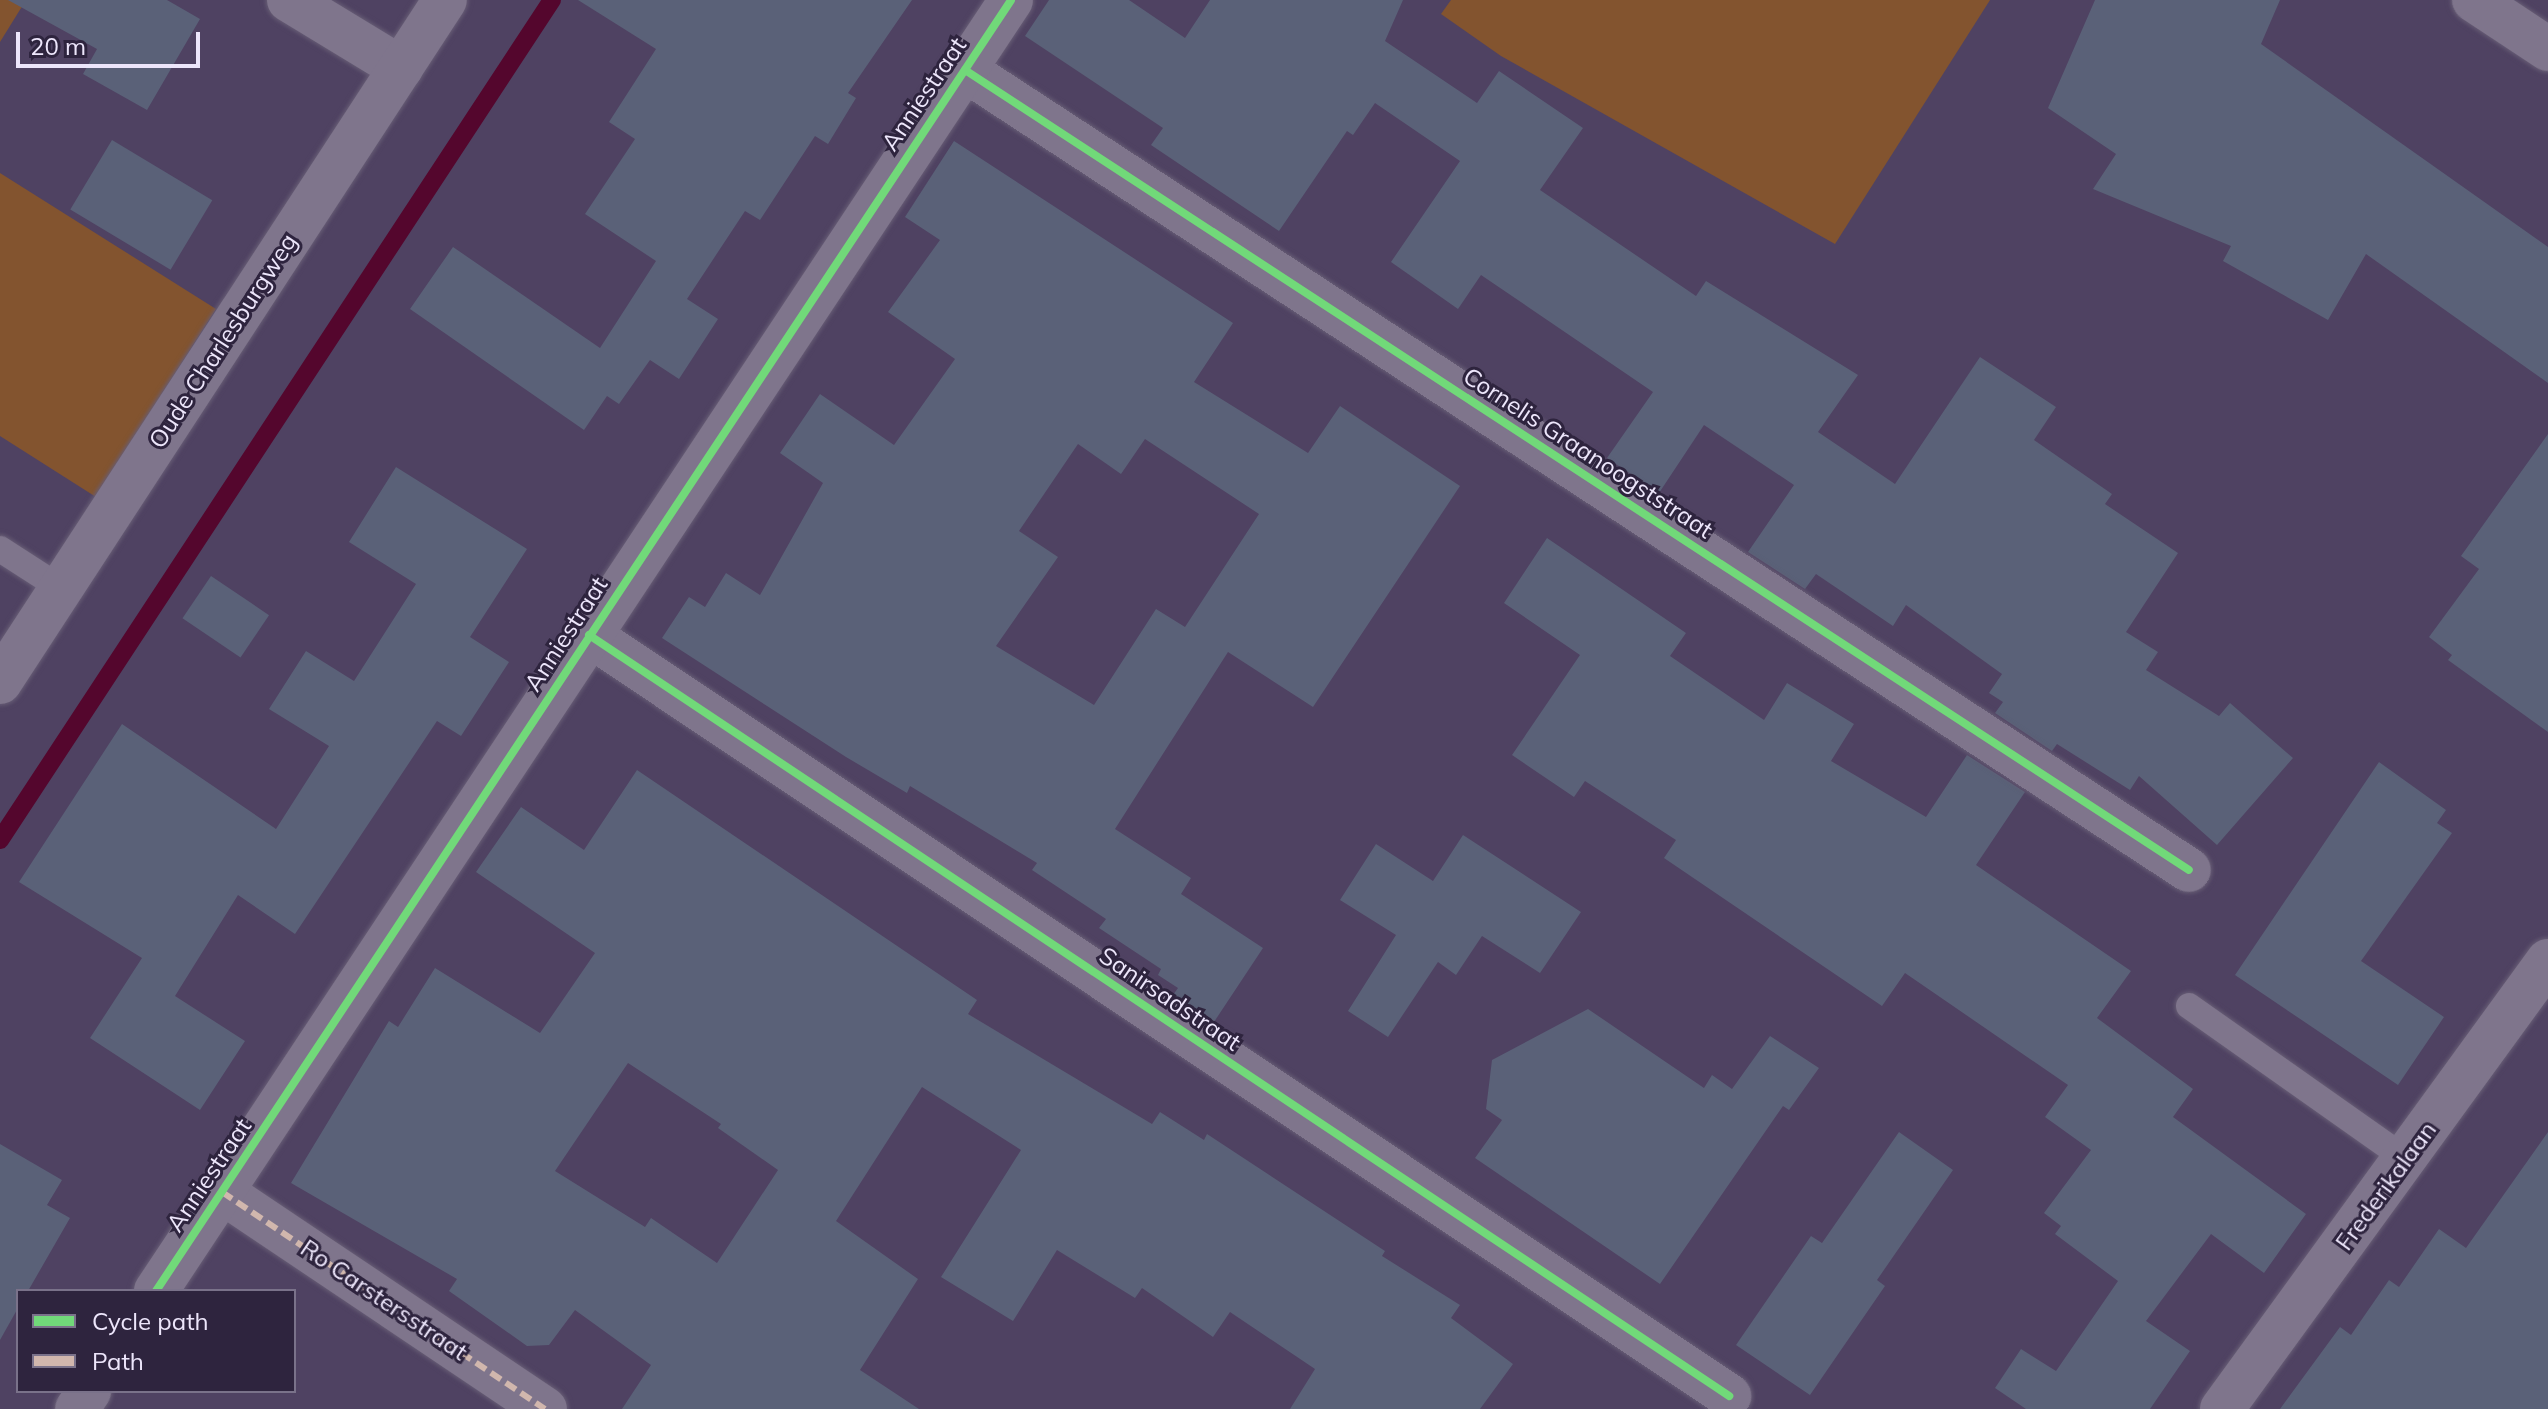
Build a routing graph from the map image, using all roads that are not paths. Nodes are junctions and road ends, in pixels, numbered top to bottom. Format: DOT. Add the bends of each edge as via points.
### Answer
graph roads {
  1 [pos="289,0"];
  2 [pos="445,0"];
  3 [pos="1011,0"];
  4 [pos="2474,0"];
  5 [pos="2548,49"];
  6 [pos="401,68"];
  7 [pos="965,70"];
  8 [pos="0,549"];
  9 [pos="62,589"];
  10 [pos="589,635"];
  11 [pos="0,682"];
  12 [pos="2189,870"];
  13 [pos="2548,961"];
  14 [pos="2189,1006"];
  15 [pos="2406,1159"];
  16 [pos="222,1192"];
  17 [pos="157,1289"];
  18 [pos="1729,1396"];
  19 [pos="545,1409"];
  20 [pos="2222,1409"];
  1 -- 6 [label="street"];
  2 -- 6 [label="street, Oude Charlesburgweg"];
  3 -- 7 [label="street, Anniestraat"];
  4 -- 5 [label="street"];
  6 -- 9 [label="street, Oude Charlesburgweg"];
  7 -- 10 [label="street, Anniestraat"];
  7 -- 12 [label="street, Cornelis Graanoogststraat"];
  8 -- 9 [label="lane"];
  9 -- 11 [label="street, Oude Charlesburgweg"];
  10 -- 16 [label="street, Anniestraat"];
  10 -- 18 [label="street, Sanirsadstraat"];
  13 -- 15 [label="street, Frederikalaan"];
  14 -- 15 [label="lane"];
  15 -- 20 [label="street, Frederikalaan"];
  16 -- 17 [label="street, Anniestraat"];
  16 -- 19 [label="street, Ro Carstersstraat"];
}
